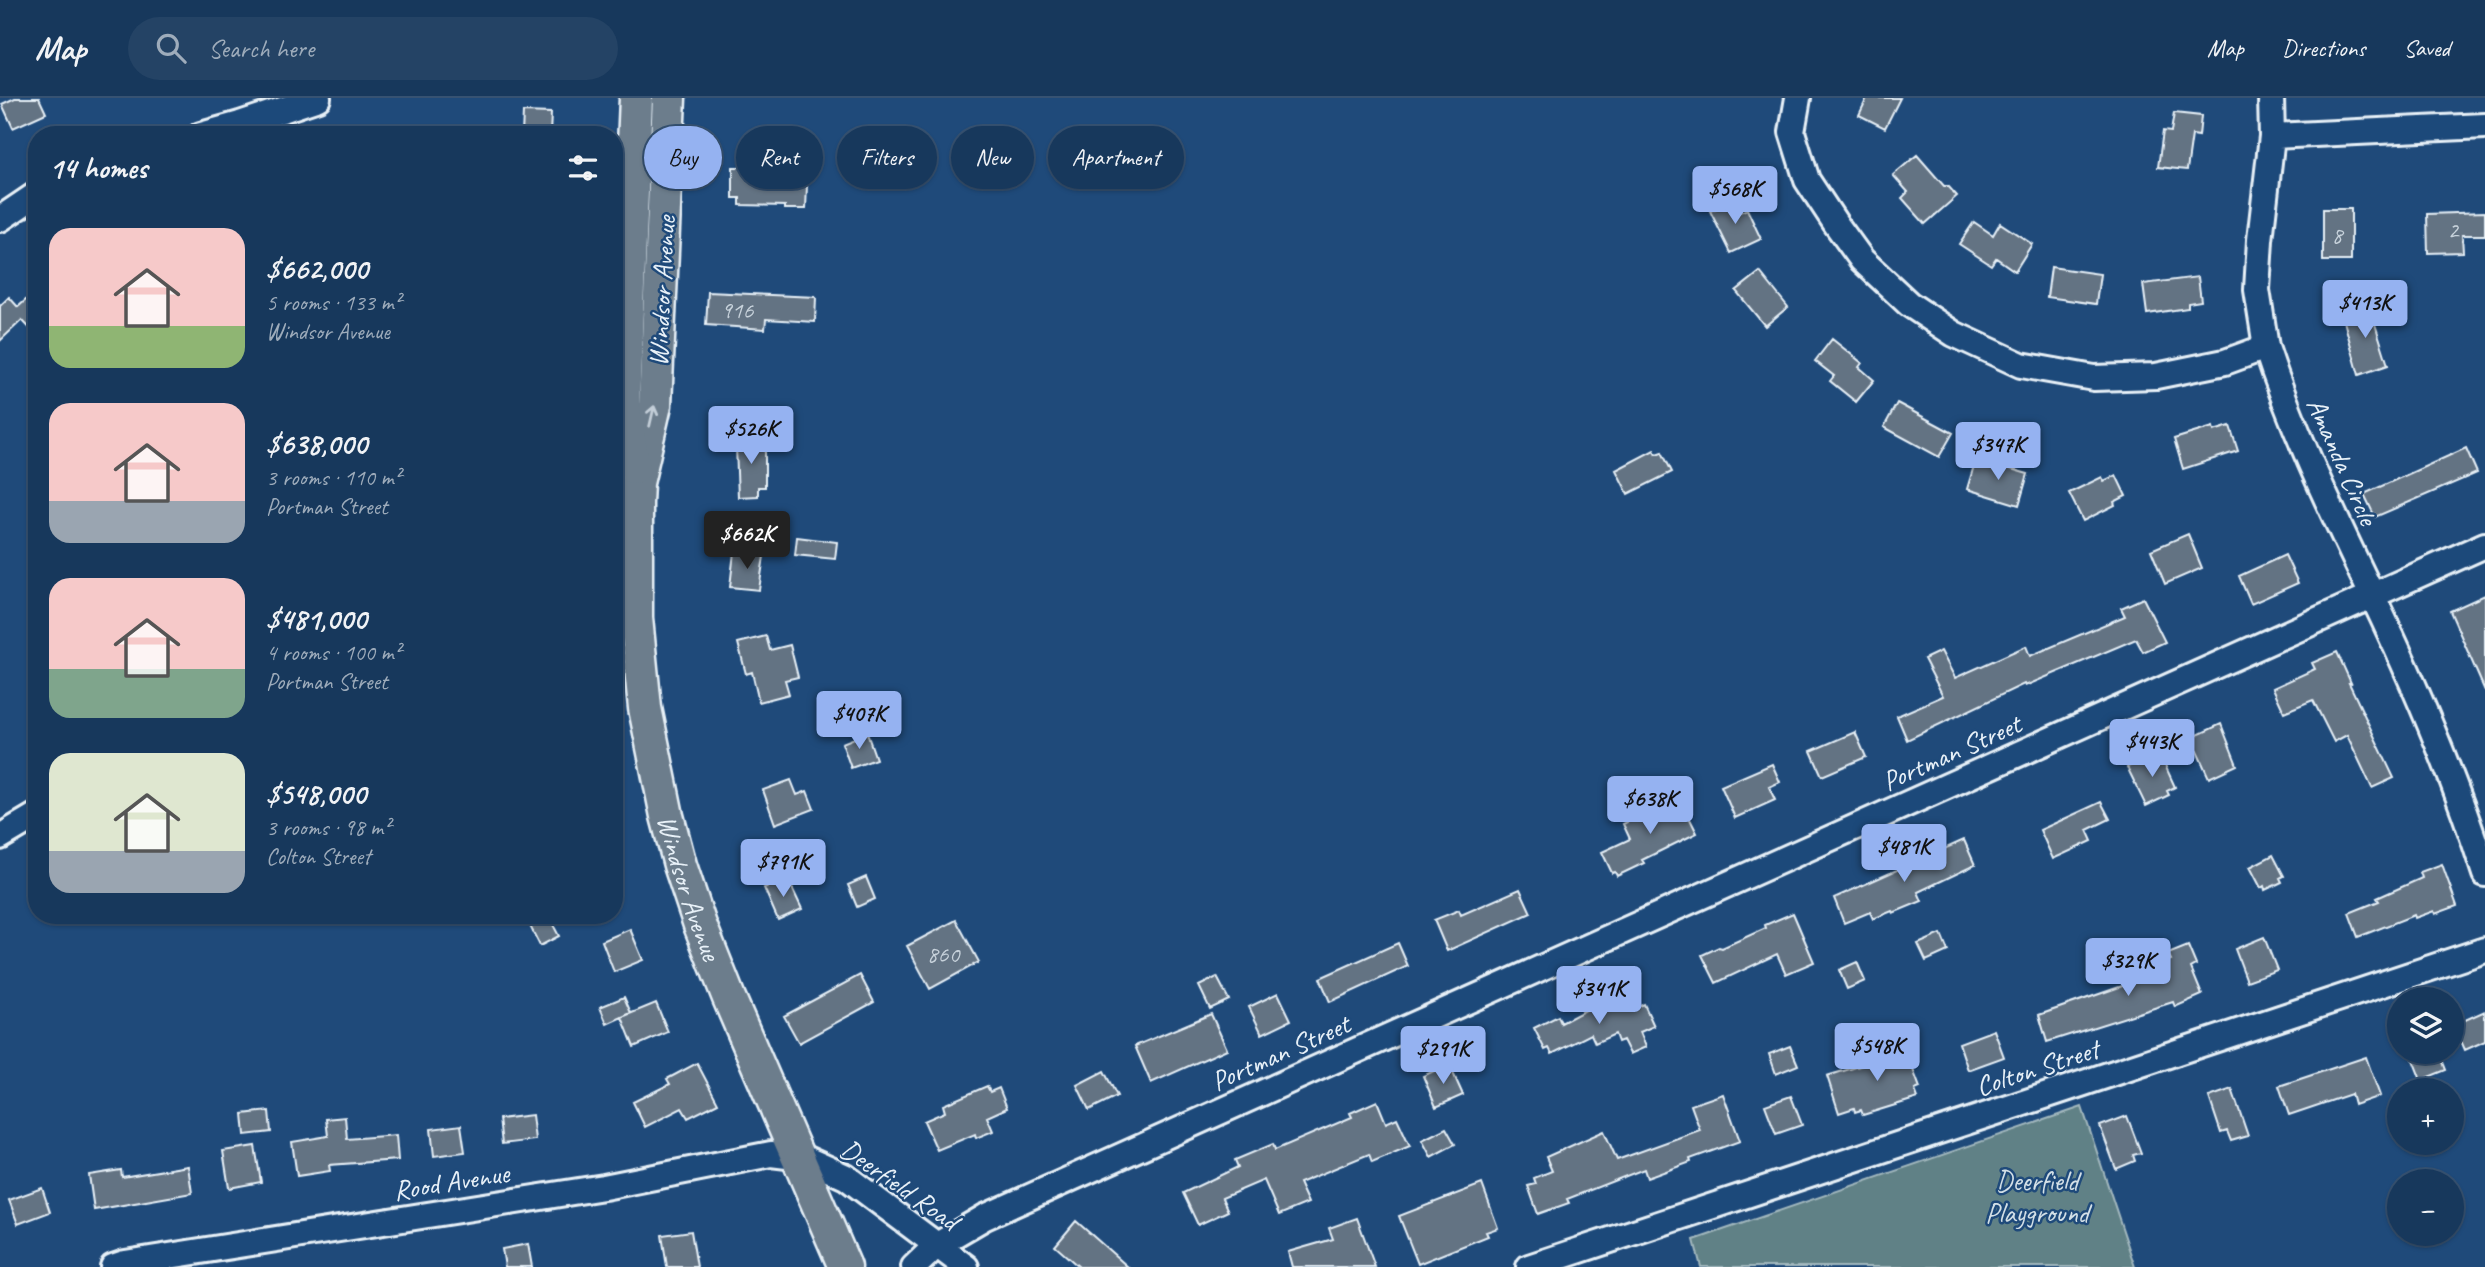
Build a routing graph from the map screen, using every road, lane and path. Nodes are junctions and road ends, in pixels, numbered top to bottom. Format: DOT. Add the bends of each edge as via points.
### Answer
graph roads {
  1 [pos="318,98"];
  2 [pos="636,98"];
  3 [pos="669,98"];
  4 [pos="1798,98"];
  5 [pos="2271,98"];
  6 [pos="233,126"];
  7 [pos="2485,126"];
  8 [pos="2272,136"];
  9 [pos="28,200"];
  10 [pos="0,219"];
  11 [pos="2266,347"];
  12 [pos="637,483"];
  13 [pos="2485,545"];
  14 [pos="2373,596"];
  15 [pos="28,820"];
  16 [pos="0,837"];
  17 [pos="2485,874"];
  18 [pos="2485,950"];
  19 [pos="797,1157"];
  20 [pos="937,1245"];
  21 [pos="113,1267"];
  22 [pos="845,1267"];
  23 [pos="914,1267"];
  24 [pos="966,1267"];
  25 [pos="1529,1267"];
  1 -- 6 [label="street"];
  2 -- 12 [label="main road, Windsor Avenue" via="623,404"];
  12 -- 3 [label="main road, Windsor Avenue, one-way" via="655,405"];
  4 -- 11 [label="street" via="1792,132 1807,180 1836,225 1890,287 1954,334 2021,365 2094,378 2156,376 2225,362"];
  5 -- 8 [label="street, Amanda Circle"];
  7 -- 8 [label="street"];
  8 -- 11 [label="street, Amanda Circle" via="2257,290"];
  9 -- 10 [label="street"];
  11 -- 14 [label="street, Amanda Circle" via="2283,400"];
  12 -- 19 [label="main road, Windsor Avenue" via="639,663 667,816 700,925"];
  13 -- 14 [label="street, Portman Street"];
  14 -- 17 [label="street, Amanda Circle" via="2433,732"];
  14 -- 20 [label="street, Portman Street" via="985,1217"];
  15 -- 16 [label="street"];
  18 -- 25 [label="street, Colton Street"];
  19 -- 20 [label="street, Deerfield Road" via="846,1177"];
  19 -- 21 [label="street, Rood Avenue" via="757,1156 626,1183"];
  19 -- 22 [label="main road, Windsor Avenue"];
  20 -- 23 [label="street, Portman Street"];
  20 -- 24 [label="street, Deerfield Road"];
}
